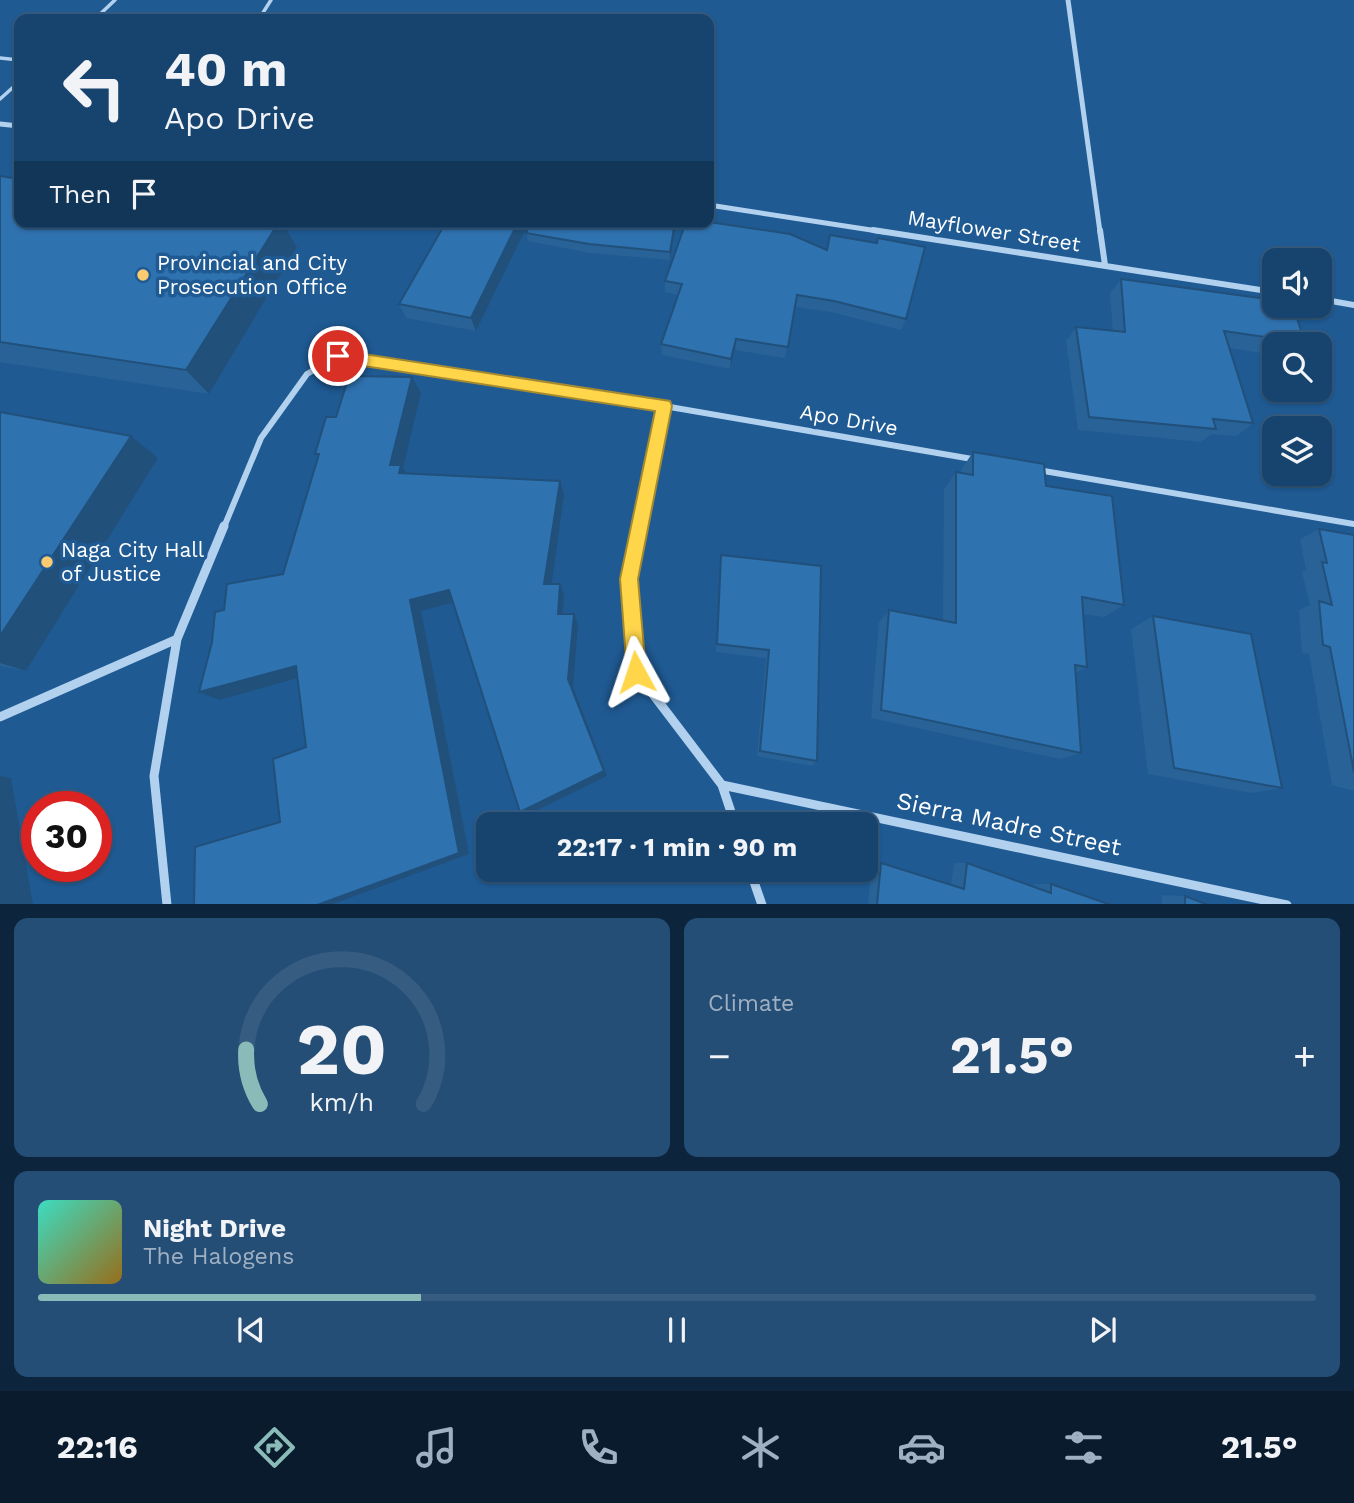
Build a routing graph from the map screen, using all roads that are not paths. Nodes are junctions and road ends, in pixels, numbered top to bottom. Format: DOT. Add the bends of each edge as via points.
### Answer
graph roads {
  1 [pos="115,0"];
  2 [pos="1068,0"];
  3 [pos="101,14"];
  4 [pos="14,86"];
  5 [pos="0,99"];
  6 [pos="714,206"];
  7 [pos="1105,265"];
  8 [pos="1262,290"];
  9 [pos="1332,301"];
  10 [pos="1354,305"];
  11 [pos="664,406"];
  12 [pos="989,461"];
  13 [pos="1029,468"];
  14 [pos="1354,524"];
  15 [pos="177,639"];
  16 [pos="0,717"];
  17 [pos="722,785"];
  18 [pos="731,812"];
  19 [pos="754,882"];
  20 [pos="167,904"];
  21 [pos="762,904"];
  22 [pos="1282,904"];
  1 -- 3 [label="lane"];
  2 -- 7 [label="street"];
  4 -- 5 [label="lane"];
  6 -- 7 [label="street, Mayflower Street"];
  7 -- 8 [label="street, Mayflower Street"];
  9 -- 10 [label="street"];
  11 -- 12 [label="street, Apo Drive"];
  11 -- 15 [label="street, Apo Drive" via="338,356 307,373 261,438"];
  11 -- 17 [label="street" via="629,579 636,672"];
  13 -- 14 [label="street"];
  15 -- 16 [label="street"];
  15 -- 20 [label="street" via="154,776"];
  17 -- 18 [label="street"];
  17 -- 22 [label="street, Sierra Madre Street"];
  19 -- 21 [label="street"];
}
